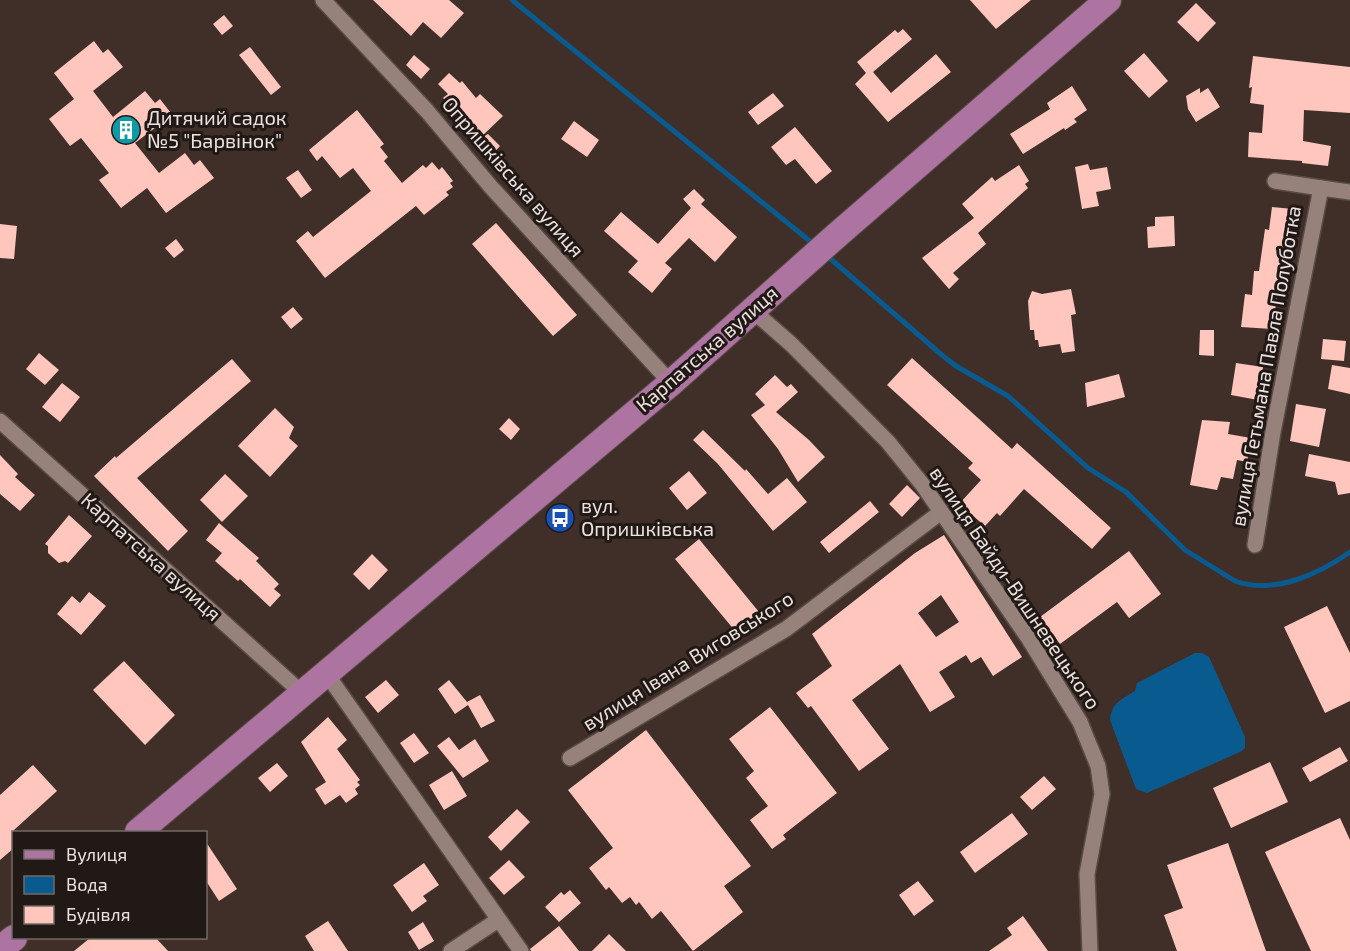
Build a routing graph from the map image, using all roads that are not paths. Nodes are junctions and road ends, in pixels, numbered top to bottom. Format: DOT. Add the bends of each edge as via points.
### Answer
graph roads {
  1 [pos="323,0"];
  2 [pos="1108,0"];
  3 [pos="1275,181"];
  4 [pos="1321,188"];
  5 [pos="1350,192"];
  6 [pos="752,310"];
  7 [pos="671,383"];
  8 [pos="0,421"];
  9 [pos="941,512"];
  10 [pos="1255,545"];
  11 [pos="326,673"];
  12 [pos="302,693"];
  13 [pos="570,758"];
  14 [pos="139,831"];
  15 [pos="498,920"];
  16 [pos="451,951"];
  17 [pos="521,951"];
  18 [pos="1090,951"];
  1 -- 7 [label="street, Опришківська вулиця" via="428,111 491,187"];
  2 -- 6 [label="main road, Карпатська вулиця"];
  3 -- 4 [label="street"];
  4 -- 5 [label="street, вулиця Гетьмана Павла Полуботка"];
  4 -- 10 [label="street, вулиця Гетьмана Павла Полуботка"];
  6 -- 7 [label="main road, Карпатська вулиця"];
  6 -- 9 [label="street, вулиця Байди-Вишневецького" via="888,442"];
  7 -- 11 [label="main road, Карпатська вулиця"];
  8 -- 12 [label="street"];
  9 -- 13 [label="street, вулиця Івана Виговського" via="786,629"];
  9 -- 18 [label="street, вулиця Байди-Вишневецького" via="1029,639 1080,722 1098,766 1102,794 1087,874"];
  11 -- 12 [label="main road, Карпатська вулиця"];
  11 -- 15 [label="street"];
  12 -- 14 [label="main road, Карпатська вулиця"];
  15 -- 16 [label="street"];
  15 -- 17 [label="street"];
}
